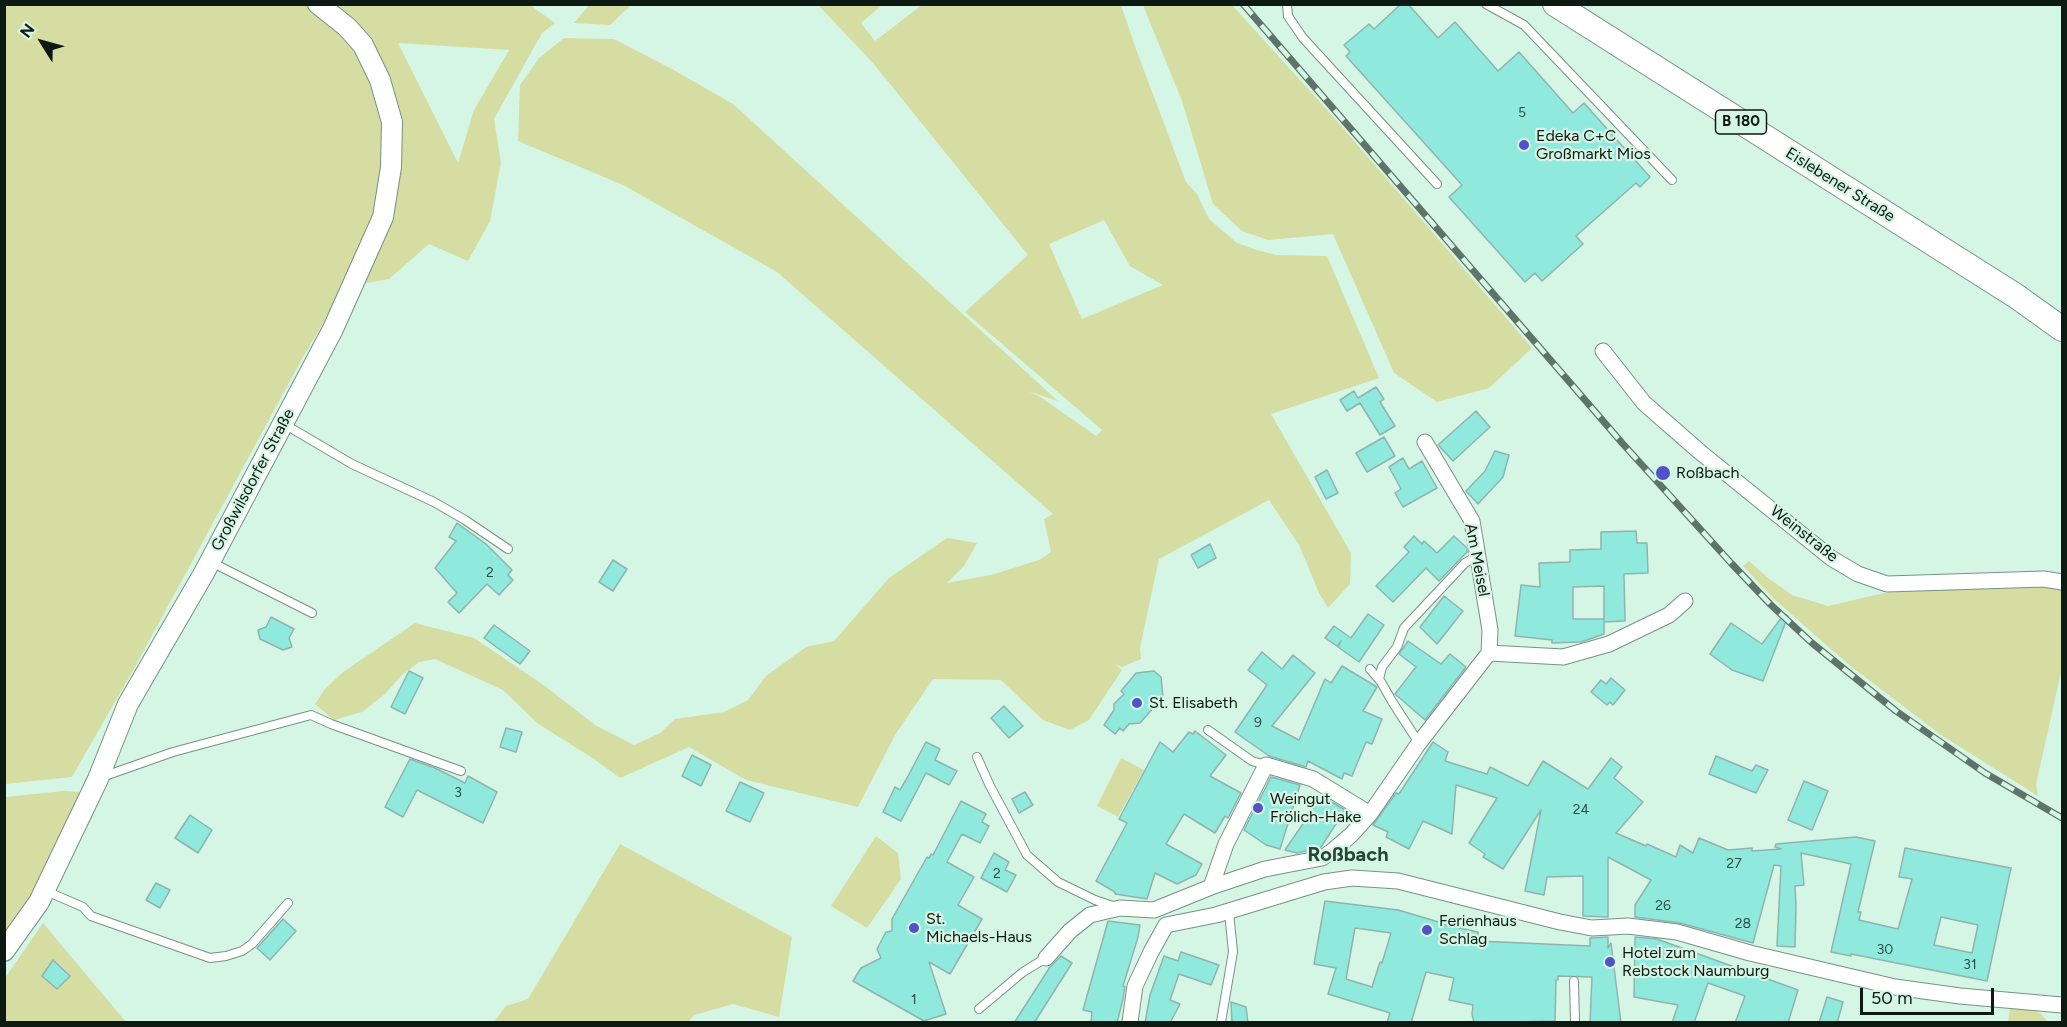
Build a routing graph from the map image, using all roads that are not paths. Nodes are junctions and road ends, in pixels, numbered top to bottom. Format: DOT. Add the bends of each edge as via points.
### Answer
graph roads {
  1 [pos="318,4"];
  2 [pos="1287,4"];
  3 [pos="1486,4"];
  4 [pos="1555,4"];
  5 [pos="1672,180"];
  6 [pos="1437,184"];
  7 [pos="2062,328"];
  8 [pos="1603,351"];
  9 [pos="282,424"];
  10 [pos="1425,442"];
  11 [pos="508,549"];
  12 [pos="1477,556"];
  13 [pos="210,561"];
  14 [pos="2062,582"];
  15 [pos="1685,601"];
  16 [pos="312,613"];
  17 [pos="1489,653"];
  18 [pos="1370,669"];
  19 [pos="1379,679"];
  20 [pos="1208,730"];
  21 [pos="1419,743"];
  22 [pos="977,757"];
  23 [pos="1266,765"];
  24 [pos="461,771"];
  25 [pos="98,779"];
  26 [pos="1370,814"];
  27 [pos="1211,887"];
  28 [pos="45,891"];
  29 [pos="288,903"];
  30 [pos="1120,908"];
  31 [pos="1154,910"];
  32 [pos="1229,912"];
  33 [pos="1166,925"];
  34 [pos="4,951"];
  35 [pos="1046,958"];
  36 [pos="1574,981"];
  37 [pos="2062,1005"];
  38 [pos="979,1009"];
  39 [pos="1130,1023"];
  40 [pos="1221,1023"];
  41 [pos="1575,1023"];
  1 -- 9 [label="street, Großwilsdorfer Straße" via="363,45 380,80 392,122 391,167 383,217 333,328"];
  2 -- 6 [label="lane" via="1288,16 1303,38"];
  3 -- 5 [label="lane" via="1524,25"];
  4 -- 7 [label="main road, Eislebener Straße / B 180"];
  8 -- 14 [label="street, Weinstraße" via="1644,403 1700,452 1832,558 1858,574 1887,584 2044,579"];
  9 -- 11 [label="lane" via="352,464 434,502"];
  9 -- 13 [label="street, Großwilsdorfer Straße"];
  10 -- 12 [label="street, Am Meisel" via="1472,521"];
  12 -- 17 [label="street, Am Meisel" via="1490,630"];
  12 -- 19 [label="lane" via="1465,563 1404,627"];
  13 -- 16 [label="lane"];
  13 -- 25 [label="street, Großwilsdorfer Straße" via="128,704"];
  15 -- 17 [label="street" via="1669,615 1609,644 1563,657"];
  17 -- 21 [label="street"];
  18 -- 19 [label="lane"];
  19 -- 21 [label="lane"];
  20 -- 23 [label="lane" via="1252,761"];
  21 -- 26 [label="street"];
  22 -- 30 [label="lane" via="1028,855 1058,882"];
  23 -- 26 [label="street" via="1313,779"];
  23 -- 27 [label="street" via="1226,844"];
  24 -- 25 [label="lane" via="311,715 174,752"];
  25 -- 28 [label="street, Großwilsdorfer Straße"];
  26 -- 27 [label="street" via="1322,858 1265,869"];
  27 -- 31 [label="street"];
  28 -- 29 [label="lane" via="83,907 91,916 210,957 242,951"];
  28 -- 34 [label="street, Großwilsdorfer Straße"];
  30 -- 31 [label="street"];
  30 -- 35 [label="street" via="1090,915"];
  31 -- 33 [label="street"];
  32 -- 33 [label="street"];
  32 -- 37 [label="street" via="1324,882 1352,878 1398,881 1592,928 1628,926 1677,932 1896,987"];
  32 -- 40 [label="lane" via="1233,952"];
  33 -- 39 [label="street" via="1135,986"];
  35 -- 38 [label="lane"];
  36 -- 41 [label="lane"];
}
